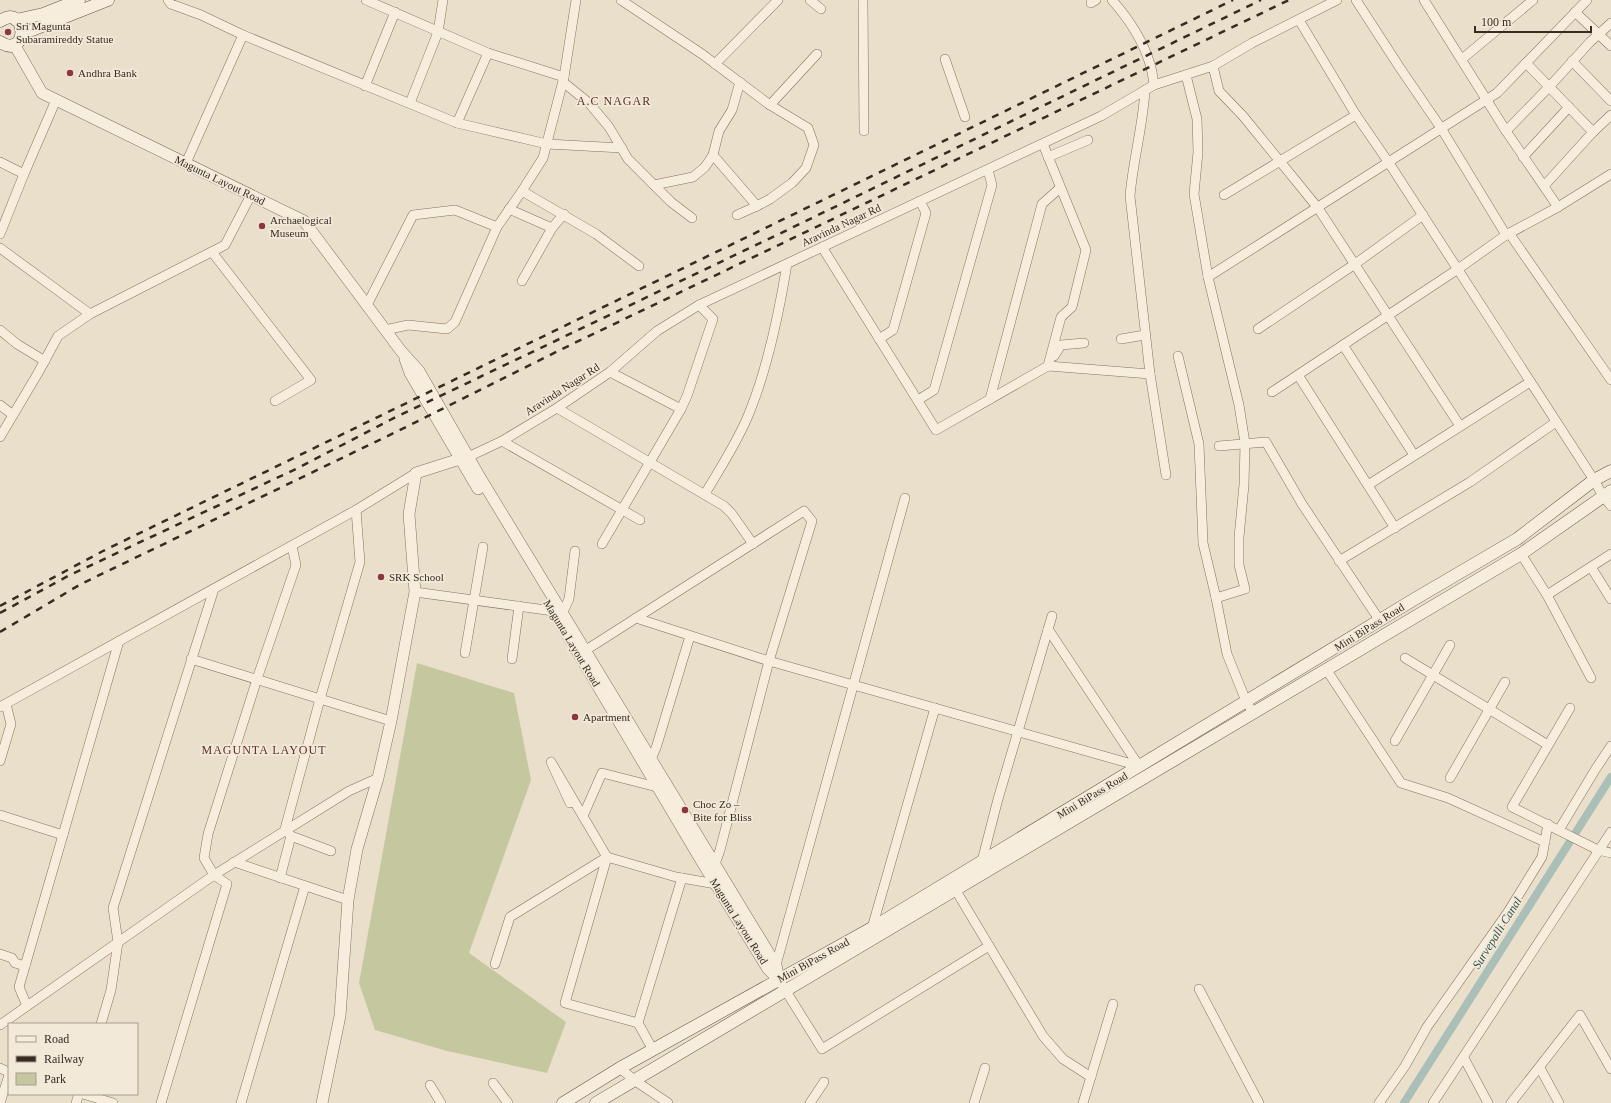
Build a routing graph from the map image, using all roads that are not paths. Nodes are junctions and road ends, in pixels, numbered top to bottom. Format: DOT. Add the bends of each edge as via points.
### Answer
graph roads {
  1 [pos="79,0"];
  2 [pos="108,0"];
  3 [pos="168,0"];
  4 [pos="366,0"];
  5 [pos="443,0"];
  6 [pos="576,0"];
  7 [pos="621,0"];
  8 [pos="778,0"];
  9 [pos="810,0"];
  10 [pos="863,0"];
  11 [pos="1091,0"];
  12 [pos="1096,0"];
  13 [pos="1112,0"];
  14 [pos="1337,0"];
  15 [pos="1356,0"];
  16 [pos="1424,0"];
  17 [pos="1533,0"];
  18 [pos="1587,0"];
  19 [pos="821,9"];
  20 [pos="395,12"];
  21 [pos="1575,12"];
  22 [pos="1,19"];
  23 [pos="16,20"];
  24 [pos="1298,20"];
  25 [pos="1611,23"];
  26 [pos="438,32"];
  27 [pos="22,34"];
  28 [pos="1599,34"];
  29 [pos="243,35"];
  30 [pos="5,44"];
  31 [pos="1611,46"];
  32 [pos="488,53"];
  33 [pos="817,54"];
  34 [pos="945,59"];
  35 [pos="1462,59"];
  36 [pos="1572,61"];
  37 [pos="1526,63"];
  38 [pos="715,64"];
  39 [pos="1213,66"];
  40 [pos="1186,75"];
  41 [pos="564,80"];
  42 [pos="740,82"];
  43 [pos="1154,85"];
  44 [pos="365,86"];
  45 [pos="1550,86"];
  46 [pos="1145,90"];
  47 [pos="1485,99"];
  48 [pos="56,100"];
  49 [pos="1611,101"];
  50 [pos="410,103"];
  51 [pos="770,105"];
  52 [pos="1570,107"];
  53 [pos="1611,114"];
  54 [pos="1356,115"];
  55 [pos="965,117"];
  56 [pos="457,123"];
  57 [pos="1441,128"];
  58 [pos="1506,130"];
  59 [pos="864,131"];
  60 [pos="1593,132"];
  61 [pos="1088,140"];
  62 [pos="547,144"];
  63 [pos="1043,144"];
  64 [pos="622,148"];
  65 [pos="713,155"];
  66 [pos="1048,157"];
  67 [pos="1524,157"];
  68 [pos="1280,161"];
  69 [pos="0,162"];
  70 [pos="186,163"];
  71 [pos="1389,163"];
  72 [pos="988,170"];
  73 [pos="24,174"];
  74 [pos="1611,174"];
  75 [pos="654,185"];
  76 [pos="1544,186"];
  77 [pos="1060,188"];
  78 [pos="522,191"];
  79 [pos="251,195"];
  80 [pos="1224,195"];
  81 [pos="920,201"];
  82 [pos="757,206"];
  83 [pos="1558,207"];
  84 [pos="1318,208"];
  85 [pos="508,210"];
  86 [pos="564,214"];
  87 [pos="1423,214"];
  88 [pos="737,216"];
  89 [pos="692,218"];
  90 [pos="497,227"];
  91 [pos="552,228"];
  92 [pos="0,234"];
  93 [pos="1507,234"];
  94 [pos="822,247"];
  95 [pos="0,248"];
  96 [pos="212,252"];
  97 [pos="786,264"];
  98 [pos="1355,264"];
  99 [pos="639,266"];
  100 [pos="1458,269"];
  101 [pos="1208,278"];
  102 [pos="522,282"];
  103 [pos="367,305"];
  104 [pos="699,305"];
  105 [pos="90,314"];
  106 [pos="1389,315"];
  107 [pos="1258,329"];
  108 [pos="0,330"];
  109 [pos="385,330"];
  110 [pos="1145,336"];
  111 [pos="1121,338"];
  112 [pos="879,339"];
  113 [pos="1084,343"];
  114 [pos="1343,345"];
  115 [pos="1178,356"];
  116 [pos="45,361"];
  117 [pos="1048,366"];
  118 [pos="610,372"];
  119 [pos="1150,374"];
  120 [pos="1298,375"];
  121 [pos="1611,380"];
  122 [pos="1530,382"];
  123 [pos="1272,392"];
  124 [pos="990,399"];
  125 [pos="918,400"];
  126 [pos="275,401"];
  127 [pos="0,405"];
  128 [pos="558,408"];
  129 [pos="681,409"];
  130 [pos="13,415"];
  131 [pos="1556,422"];
  132 [pos="1460,426"];
  133 [pos="0,437"];
  134 [pos="502,441"];
  135 [pos="1245,443"];
  136 [pos="1219,446"];
  137 [pos="1414,455"];
  138 [pos="464,458"];
  139 [pos="650,463"];
  140 [pos="1611,471"];
  141 [pos="416,473"];
  142 [pos="1166,475"];
  143 [pos="1594,480"];
  144 [pos="1368,485"];
  145 [pos="1607,493"];
  146 [pos="705,494"];
  147 [pos="905,498"];
  148 [pos="1611,506"];
  149 [pos="356,510"];
  150 [pos="621,510"];
  151 [pos="640,520"];
  152 [pos="1395,528"];
  153 [pos="602,544"];
  154 [pos="753,544"];
  155 [pos="292,546"];
  156 [pos="483,547"];
  157 [pos="575,551"];
  158 [pos="1522,554"];
  159 [pos="1611,554"];
  160 [pos="1339,561"];
  161 [pos="1591,567"];
  162 [pos="214,589"];
  163 [pos="414,592"];
  164 [pos="1547,595"];
  165 [pos="1216,598"];
  166 [pos="1611,599"];
  167 [pos="474,600"];
  168 [pos="519,606"];
  169 [pos="558,612"];
  170 [pos="1052,616"];
  171 [pos="636,618"];
  172 [pos="1380,621"];
  173 [pos="1048,629"];
  174 [pos="690,636"];
  175 [pos="119,641"];
  176 [pos="1450,645"];
  177 [pos="586,650"];
  178 [pos="465,653"];
  179 [pos="1405,658"];
  180 [pos="191,659"];
  181 [pos="512,659"];
  182 [pos="769,661"];
  183 [pos="1326,669"];
  184 [pos="1433,675"];
  185 [pos="1591,678"];
  186 [pos="257,679"];
  187 [pos="1505,682"];
  188 [pos="853,685"];
  189 [pos="320,699"];
  190 [pos="1246,701"];
  191 [pos="3,706"];
  192 [pos="935,708"];
  193 [pos="1570,708"];
  194 [pos="1489,710"];
  195 [pos="1252,712"];
  196 [pos="391,721"];
  197 [pos="1018,731"];
  198 [pos="1395,742"];
  199 [pos="1548,745"];
  200 [pos="1611,746"];
  201 [pos="651,759"];
  202 [pos="0,761"];
  203 [pos="1142,771"];
  204 [pos="378,778"];
  205 [pos="1450,778"];
  206 [pos="657,787"];
  207 [pos="570,803"];
  208 [pos="0,815"];
  209 [pos="583,816"];
  210 [pos="1548,824"];
  211 [pos="1559,830"];
  212 [pos="288,832"];
  213 [pos="1611,832"];
  214 [pos="63,835"];
  215 [pos="1545,842"];
  216 [pos="1598,850"];
  217 [pos="331,851"];
  218 [pos="1611,853"];
  219 [pos="607,857"];
  220 [pos="982,860"];
  221 [pos="234,862"];
  222 [pos="714,864"];
  223 [pos="214,875"];
  224 [pos="280,878"];
  225 [pos="682,878"];
  226 [pos="716,884"];
  227 [pos="305,886"];
  228 [pos="955,889"];
  229 [pos="348,900"];
  230 [pos="872,928"];
  231 [pos="118,942"];
  232 [pos="989,946"];
  233 [pos="0,954"];
  234 [pos="495,964"];
  235 [pos="776,965"];
  236 [pos="25,966"];
  237 [pos="782,985"];
  238 [pos="1199,989"];
  239 [pos="1114,1004"];
  240 [pos="27,1006"];
  241 [pos="101,1023"];
  242 [pos="638,1023"];
  243 [pos="0,1025"];
  244 [pos="654,1050"];
  245 [pos="1464,1058"];
  246 [pos="620,1068"];
  247 [pos="985,1068"];
  248 [pos="1540,1068"];
  249 [pos="1611,1069"];
  250 [pos="8,1076"];
  251 [pos="1091,1077"];
  252 [pos="634,1080"];
  253 [pos="493,1082"];
  254 [pos="824,1082"];
  255 [pos="430,1085"];
  256 [pos="86,1095"];
  257 [pos="0,1103"];
  258 [pos="113,1103"];
  259 [pos="161,1103"];
  260 [pos="241,1103"];
  261 [pos="322,1103"];
  262 [pos="441,1103"];
  263 [pos="508,1103"];
  264 [pos="563,1103"];
  265 [pos="596,1103"];
  266 [pos="668,1103"];
  267 [pos="810,1103"];
  268 [pos="974,1103"];
  269 [pos="1083,1103"];
  270 [pos="1259,1103"];
  271 [pos="1379,1103"];
  272 [pos="1433,1103"];
  273 [pos="1488,1103"];
  274 [pos="1511,1103"];
  275 [pos="1559,1103"];
  1 -- 23 [label="main road" via="43,14"];
  2 -- 27 [label="main road"];
  3 -- 29 [label="street" via="171,4"];
  4 -- 20 [label="street"];
  5 -- 26 [label="street"];
  6 -- 41 [label="street"];
  7 -- 38 [label="street"];
  8 -- 38 [label="street"];
  9 -- 19 [label="street"];
  10 -- 59 [label="street"];
  11 -- 12 [label="street" via="1091,3"];
  13 -- 43 [label="street" via="1136,33 1150,64"];
  14 -- 24 [label="street, Aravinda Nagar Rd"];
  15 -- 57 [label="street"];
  16 -- 35 [label="street"];
  17 -- 35 [label="street"];
  18 -- 21 [label="street"];
  20 -- 26 [label="street"];
  20 -- 44 [label="street"];
  21 -- 28 [label="street"];
  21 -- 37 [label="street"];
  22 -- 23 [label="main road"];
  23 -- 27 [label="main road" via="21,26"];
  24 -- 39 [label="street, Aravinda Nagar Rd"];
  24 -- 54 [label="street"];
  25 -- 28 [label="street"];
  26 -- 32 [label="street"];
  26 -- 50 [label="street"];
  27 -- 30 [label="main road" via="18,42"];
  28 -- 31 [label="street"];
  28 -- 36 [label="street"];
  29 -- 44 [label="street"];
  29 -- 70 [label="street"];
  30 -- 48 [label="street, Magunta Layout Road" via="42,93"];
  32 -- 41 [label="street"];
  32 -- 56 [label="street"];
  33 -- 51 [label="street"];
  34 -- 55 [label="street"];
  35 -- 47 [label="street"];
  36 -- 45 [label="street"];
  36 -- 49 [label="street"];
  37 -- 45 [label="street"];
  37 -- 47 [label="street" via="1497,93"];
  38 -- 42 [label="street"];
  39 -- 40 [label="street, Aravinda Nagar Rd"];
  39 -- 68 [label="street" via="1219,91"];
  40 -- 43 [label="street, Aravinda Nagar Rd"];
  40 -- 101 [label="street" via="1197,119 1198,152 1194,194"];
  41 -- 62 [label="street"];
  41 -- 64 [label="street" via="589,103"];
  42 -- 51 [label="street"];
  42 -- 65 [label="street" via="732,110 719,131"];
  43 -- 46 [label="street, Aravinda Nagar Rd"];
  44 -- 50 [label="street"];
  45 -- 52 [label="street"];
  45 -- 58 [label="street"];
  46 -- 63 [label="street, Aravinda Nagar Rd" via="1101,116"];
  46 -- 110 [label="street" via="1144,115 1132,172 1130,196"];
  47 -- 57 [label="street"];
  47 -- 58 [label="street"];
  48 -- 70 [label="street, Magunta Layout Road"];
  48 -- 73 [label="street"];
  50 -- 56 [label="street"];
  51 -- 82 [label="street" via="808,128 814,145 806,168 792,183"];
  52 -- 60 [label="street"];
  52 -- 67 [label="street"];
  53 -- 60 [label="street"];
  54 -- 68 [label="street"];
  54 -- 71 [label="street"];
  56 -- 62 [label="street"];
  57 -- 71 [label="street"];
  57 -- 93 [label="street"];
  58 -- 67 [label="street"];
  60 -- 76 [label="street"];
  61 -- 66 [label="street"];
  62 -- 64 [label="street"];
  62 -- 78 [label="street" via="543,158"];
  63 -- 66 [label="street"];
  63 -- 72 [label="street, Aravinda Nagar Rd"];
  64 -- 75 [label="street" via="628,159"];
  65 -- 75 [label="street" via="705,167 693,177"];
  65 -- 82 [label="street"];
  66 -- 77 [label="street"];
  67 -- 76 [label="street"];
  68 -- 80 [label="street"];
  68 -- 84 [label="street"];
  69 -- 73 [label="street"];
  70 -- 79 [label="street, Magunta Layout Road"];
  71 -- 84 [label="street"];
  71 -- 87 [label="street"];
  72 -- 81 [label="street, Aravinda Nagar Rd"];
  72 -- 125 [label="street" via="992,185 934,390"];
  73 -- 92 [label="street"];
  74 -- 83 [label="street"];
  75 -- 89 [label="street"];
  76 -- 83 [label="street"];
  77 -- 117 [label="street" via="1086,250 1072,307 1061,317"];
  77 -- 124 [label="street" via="1042,204"];
  78 -- 85 [label="street"];
  78 -- 86 [label="street"];
  79 -- 96 [label="street" via="225,245"];
  79 -- 103 [label="street, Magunta Layout Road" via="304,221"];
  81 -- 94 [label="street, Aravinda Nagar Rd"];
  81 -- 112 [label="street" via="926,213 893,330"];
  82 -- 88 [label="street"];
  83 -- 93 [label="street"];
  84 -- 98 [label="street"];
  84 -- 101 [label="street"];
  85 -- 90 [label="street"];
  85 -- 91 [label="street"];
  86 -- 91 [label="street"];
  86 -- 99 [label="street"];
  87 -- 98 [label="street"];
  87 -- 100 [label="street"];
  90 -- 103 [label="street" via="455,210 413,215"];
  90 -- 109 [label="street" via="458,317 451,326 441,329 408,325"];
  91 -- 102 [label="street"];
  93 -- 100 [label="street"];
  93 -- 121 [label="street"];
  94 -- 97 [label="street, Aravinda Nagar Rd"];
  94 -- 112 [label="street"];
  95 -- 105 [label="street"];
  96 -- 105 [label="street"];
  96 -- 126 [label="street" via="311,380"];
  97 -- 104 [label="street, Aravinda Nagar Rd"];
  97 -- 146 [label="street" via="781,302 750,412"];
  98 -- 106 [label="street"];
  98 -- 107 [label="street"];
  100 -- 106 [label="street"];
  100 -- 122 [label="street"];
  101 -- 135 [label="street" via="1239,405"];
  103 -- 109 [label="street, Magunta Layout Road"];
  104 -- 118 [label="street, Aravinda Nagar Rd" via="657,330"];
  104 -- 129 [label="street" via="713,319"];
  105 -- 116 [label="street" via="58,336"];
  106 -- 114 [label="street"];
  106 -- 132 [label="street"];
  108 -- 116 [label="street"];
  109 -- 138 [label="street, Magunta Layout Road" via="401,351 410,373"];
  110 -- 111 [label="street"];
  110 -- 119 [label="street"];
  112 -- 125 [label="street"];
  113 -- 117 [label="street" via="1061,345"];
  114 -- 120 [label="street"];
  114 -- 137 [label="street"];
  115 -- 165 [label="street" via="1200,444 1203,543"];
  116 -- 130 [label="street"];
  117 -- 119 [label="street"];
  117 -- 124 [label="street"];
  118 -- 128 [label="street, Aravinda Nagar Rd"];
  118 -- 129 [label="street"];
  119 -- 142 [label="street"];
  120 -- 123 [label="street"];
  120 -- 144 [label="street"];
  122 -- 131 [label="street"];
  122 -- 132 [label="street"];
  124 -- 125 [label="street" via="936,430"];
  127 -- 130 [label="street"];
  128 -- 134 [label="street, Aravinda Nagar Rd"];
  128 -- 139 [label="street"];
  129 -- 139 [label="street"];
  130 -- 133 [label="street"];
  131 -- 143 [label="street"];
  131 -- 152 [label="street" via="1470,482"];
  132 -- 137 [label="street"];
  134 -- 138 [label="street, Aravinda Nagar Rd"];
  134 -- 150 [label="street"];
  135 -- 136 [label="street"];
  135 -- 160 [label="street" via="1266,442"];
  135 -- 165 [label="street" via="1239,565 1245,589"];
  137 -- 144 [label="street"];
  138 -- 141 [label="street"];
  138 -- 169 [label="street, Magunta Layout Road"];
  139 -- 146 [label="street"];
  139 -- 150 [label="street"];
  140 -- 143 [label="main road, Mini BiPass Road"];
  141 -- 149 [label="street"];
  141 -- 163 [label="street" via="409,514"];
  143 -- 145 [label="street"];
  143 -- 172 [label="main road, Mini BiPass Road" via="1517,539"];
  144 -- 152 [label="street"];
  145 -- 148 [label="street"];
  145 -- 158 [label="main road"];
  146 -- 154 [label="street" via="728,510"];
  147 -- 188 [label="street"];
  149 -- 155 [label="street"];
  149 -- 189 [label="street" via="360,562"];
  150 -- 151 [label="street"];
  150 -- 153 [label="street"];
  152 -- 160 [label="street"];
  154 -- 171 [label="street"];
  154 -- 182 [label="street" via="804,512 812,521"];
  155 -- 162 [label="street"];
  155 -- 186 [label="street" via="296,565"];
  156 -- 167 [label="street"];
  157 -- 169 [label="street" via="569,599"];
  158 -- 164 [label="street"];
  158 -- 183 [label="main road"];
  159 -- 161 [label="street"];
  160 -- 172 [label="street"];
  161 -- 164 [label="street"];
  161 -- 166 [label="street"];
  162 -- 175 [label="street"];
  162 -- 180 [label="street"];
  163 -- 167 [label="street"];
  163 -- 196 [label="street"];
  164 -- 185 [label="street"];
  165 -- 190 [label="street" via="1227,654"];
  167 -- 168 [label="street"];
  167 -- 178 [label="street"];
  168 -- 169 [label="street"];
  168 -- 181 [label="street"];
  169 -- 177 [label="street, Magunta Layout Road"];
  169 -- 206 [label="street, Magunta Layout Road"];
  170 -- 173 [label="street"];
  171 -- 174 [label="street"];
  171 -- 177 [label="street"];
  172 -- 190 [label="main road, Mini BiPass Road"];
  173 -- 197 [label="street"];
  173 -- 203 [label="street"];
  174 -- 182 [label="street"];
  174 -- 201 [label="street"];
  175 -- 191 [label="street"];
  175 -- 214 [label="street"];
  176 -- 184 [label="street"];
  177 -- 201 [label="street, Magunta Layout Road"];
  179 -- 184 [label="street"];
  180 -- 186 [label="street"];
  180 -- 231 [label="street" via="113,908"];
  182 -- 188 [label="street"];
  182 -- 222 [label="street" via="720,850"];
  183 -- 195 [label="main road"];
  183 -- 215 [label="street" via="1401,783 1448,798"];
  184 -- 194 [label="street"];
  184 -- 198 [label="street"];
  186 -- 189 [label="street"];
  186 -- 223 [label="street" via="208,834 204,858"];
  187 -- 194 [label="street"];
  188 -- 192 [label="street"];
  188 -- 235 [label="street"];
  189 -- 196 [label="street"];
  189 -- 212 [label="street"];
  190 -- 195 [label="street"];
  190 -- 203 [label="main road, Mini BiPass Road"];
  191 -- 202 [label="street" via="11,724"];
  192 -- 197 [label="street"];
  192 -- 230 [label="street"];
  193 -- 199 [label="street"];
  194 -- 199 [label="street"];
  194 -- 205 [label="street"];
  195 -- 203 [label="main road"];
  196 -- 204 [label="street"];
  197 -- 203 [label="street"];
  197 -- 220 [label="street"];
  199 -- 210 [label="street" via="1512,807"];
  200 -- 211 [label="street"];
  201 -- 222 [label="street, Magunta Layout Road"];
  203 -- 220 [label="main road, Mini BiPass Road"];
  203 -- 228 [label="main road"];
  204 -- 212 [label="street" via="349,791"];
  204 -- 229 [label="street" via="358,849"];
  206 -- 209 [label="street" via="602,773"];
  206 -- 226 [label="street, Magunta Layout Road"];
  207 -- 209 [label="street" via="551,762"];
  208 -- 214 [label="street"];
  209 -- 219 [label="street"];
  210 -- 211 [label="street"];
  210 -- 215 [label="street"];
  211 -- 216 [label="street"];
  212 -- 217 [label="street"];
  212 -- 221 [label="street"];
  212 -- 224 [label="street"];
  213 -- 216 [label="street"];
  214 -- 236 [label="street"];
  215 -- 271 [label="street" via="1542,857 1508,912 1448,996"];
  216 -- 218 [label="street"];
  216 -- 245 [label="street"];
  219 -- 225 [label="street"];
  219 -- 234 [label="street" via="510,916"];
  219 -- 242 [label="street" via="565,1003"];
  220 -- 230 [label="main road, Mini BiPass Road"];
  221 -- 223 [label="street"];
  221 -- 224 [label="street"];
  222 -- 235 [label="street, Magunta Layout Road"];
  223 -- 231 [label="street"];
  223 -- 259 [label="street" via="227,884"];
  224 -- 227 [label="street"];
  225 -- 226 [label="street"];
  225 -- 242 [label="street"];
  226 -- 237 [label="street, Magunta Layout Road" via="768,969"];
  227 -- 229 [label="street"];
  227 -- 260 [label="street"];
  228 -- 232 [label="street"];
  228 -- 237 [label="main road"];
  229 -- 261 [label="street" via="340,1016"];
  230 -- 237 [label="main road, Mini BiPass Road"];
  231 -- 240 [label="street"];
  231 -- 241 [label="street" via="111,990"];
  232 -- 237 [label="street" via="822,1049"];
  232 -- 251 [label="street" via="1044,1036 1063,1059"];
  233 -- 236 [label="street"];
  235 -- 237 [label="street, Magunta Layout Road"];
  236 -- 240 [label="street" via="19,987"];
  237 -- 244 [label="main road, Mini BiPass Road"];
  237 -- 252 [label="main road"];
  238 -- 270 [label="street"];
  239 -- 251 [label="street"];
  240 -- 243 [label="street"];
  242 -- 244 [label="street"];
  244 -- 246 [label="main road, Mini BiPass Road"];
  245 -- 272 [label="street"];
  245 -- 273 [label="street"];
  246 -- 252 [label="street"];
  246 -- 264 [label="main road, Mini BiPass Road"];
  247 -- 268 [label="street"];
  248 -- 249 [label="street" via="1580,1016"];
  248 -- 274 [label="street"];
  248 -- 275 [label="street"];
  250 -- 257 [label="street"];
  251 -- 269 [label="street"];
  252 -- 265 [label="main road"];
  252 -- 266 [label="street"];
  253 -- 263 [label="street"];
  254 -- 267 [label="street"];
  255 -- 262 [label="street"];
  256 -- 258 [label="street"];
}
